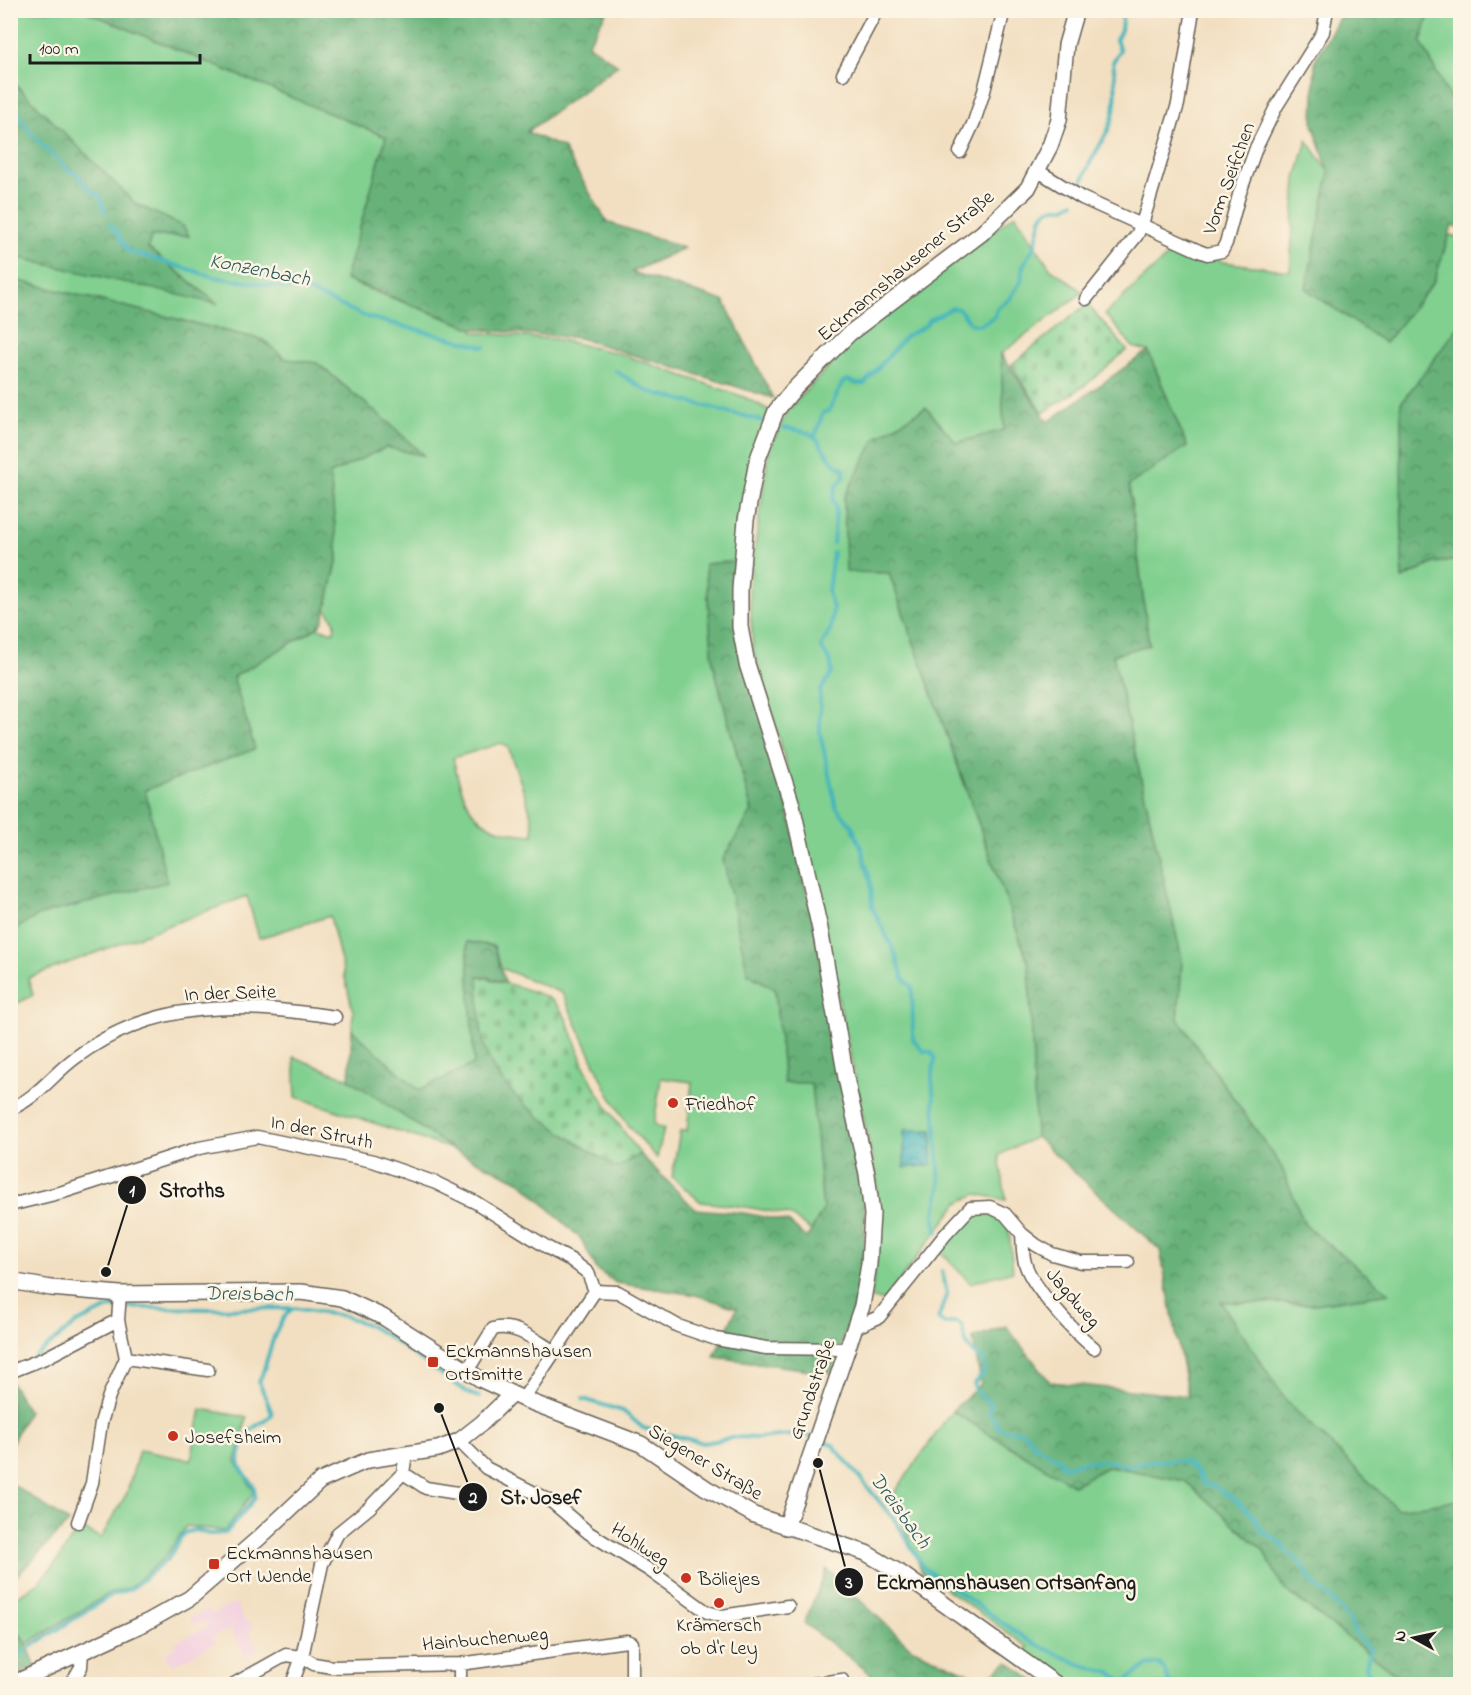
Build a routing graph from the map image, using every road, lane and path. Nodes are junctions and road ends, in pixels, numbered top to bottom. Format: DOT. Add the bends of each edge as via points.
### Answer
graph roads {
  1 [pos="877,10"];
  2 [pos="1004,10"];
  3 [pos="1076,10"];
  4 [pos="1193,10"];
  5 [pos="1327,10"];
  6 [pos="843,74"];
  7 [pos="960,152"];
  8 [pos="1038,171"];
  9 [pos="1142,224"];
  10 [pos="1086,299"];
  11 [pos="335,1017"];
  12 [pos="10,1109"];
  13 [pos="10,1206"];
  14 [pos="1022,1234"];
  15 [pos="1128,1262"];
  16 [pos="869,1264"];
  17 [pos="10,1281"];
  18 [pos="595,1291"];
  19 [pos="119,1307"];
  20 [pos="856,1327"];
  21 [pos="1094,1348"];
  22 [pos="847,1349"];
  23 [pos="555,1352"];
  24 [pos="126,1358"];
  25 [pos="208,1370"];
  26 [pos="466,1371"];
  27 [pos="10,1372"];
  28 [pos="518,1397"];
  29 [pos="459,1441"];
  30 [pos="406,1454"];
  31 [pos="403,1473"];
  32 [pos="470,1496"];
  33 [pos="78,1522"];
  34 [pos="786,1527"];
  35 [pos="788,1606"];
  36 [pos="82,1652"];
  37 [pos="302,1657"];
  38 [pos="460,1664"];
  39 [pos="12,1684"];
  40 [pos="71,1684"];
  41 [pos="234,1684"];
  42 [pos="292,1684"];
  43 [pos="460,1684"];
  44 [pos="632,1684"];
  45 [pos="813,1684"];
  46 [pos="841,1684"];
  47 [pos="1056,1684"];
  1 -- 6 [label="street"];
  2 -- 7 [label="street" via="984,91"];
  3 -- 8 [label="main road, Eckmannshausener Straße" via="1066,45 1059,120"];
  4 -- 9 [label="street" via="1178,104"];
  5 -- 9 [label="street, Vorm Seifchen" via="1323,32 1276,107 1256,148 1222,251 1207,254"];
  8 -- 9 [label="street" via="1082,198"];
  8 -- 16 [label="main road, Eckmannshausener Straße" via="1028,188 982,232 850,333 776,411 757,461 746,520 740,627 747,664 792,805 820,929 867,1174 872,1214"];
  9 -- 10 [label="street"];
  11 -- 12 [label="street, In der Seite" via="244,1007 174,1013 110,1036 75,1058 40,1091"];
  13 -- 18 [label="street, In der Struth" via="199,1148 256,1137 373,1161 436,1182 571,1260 588,1273"];
  14 -- 15 [label="street" via="1046,1251 1068,1259"];
  14 -- 20 [label="street" via="1005,1214 990,1207 970,1208 879,1317"];
  14 -- 21 [label="street, Jagdweg" via="1025,1265 1031,1277"];
  16 -- 20 [label="main road, Grundstraße"];
  17 -- 19 [label="main road, Siegener Straße"];
  18 -- 22 [label="street" via="618,1292 678,1326 716,1338 766,1348"];
  18 -- 23 [label="street"];
  19 -- 24 [label="street"];
  19 -- 26 [label="main road, Siegener Straße" via="302,1292 342,1298 383,1317"];
  19 -- 27 [label="street" via="45,1358"];
  20 -- 22 [label="main road, Grundstraße"];
  22 -- 34 [label="main road, Grundstraße"];
  23 -- 26 [label="street" via="516,1329 501,1327 493,1329"];
  23 -- 28 [label="street"];
  24 -- 25 [label="street"];
  24 -- 33 [label="street" via="101,1423 92,1483"];
  26 -- 28 [label="main road, Siegener Straße"];
  28 -- 29 [label="main road"];
  28 -- 34 [label="main road, Siegener Straße" via="641,1444 705,1488 754,1515"];
  29 -- 30 [label="main road"];
  29 -- 35 [label="street, Hohlweg" via="486,1468 552,1502 589,1533 707,1612 722,1616"];
  30 -- 31 [label="street"];
  30 -- 36 [label="main road" via="368,1460 320,1481 190,1598"];
  31 -- 32 [label="street" via="426,1488"];
  31 -- 37 [label="street" via="338,1533 322,1564"];
  34 -- 47 [label="main road, Siegener Straße" via="866,1553 902,1574"];
  36 -- 39 [label="main road"];
  36 -- 40 [label="street" via="81,1667"];
  37 -- 38 [label="street, Hainbuchenweg" via="332,1667"];
  37 -- 41 [label="street" via="286,1655"];
  37 -- 42 [label="street"];
  38 -- 43 [label="street"];
  38 -- 44 [label="street, Hainbuchenweg" via="627,1641 632,1643"];
  45 -- 46 [label="street" via="842,1680"];
}
